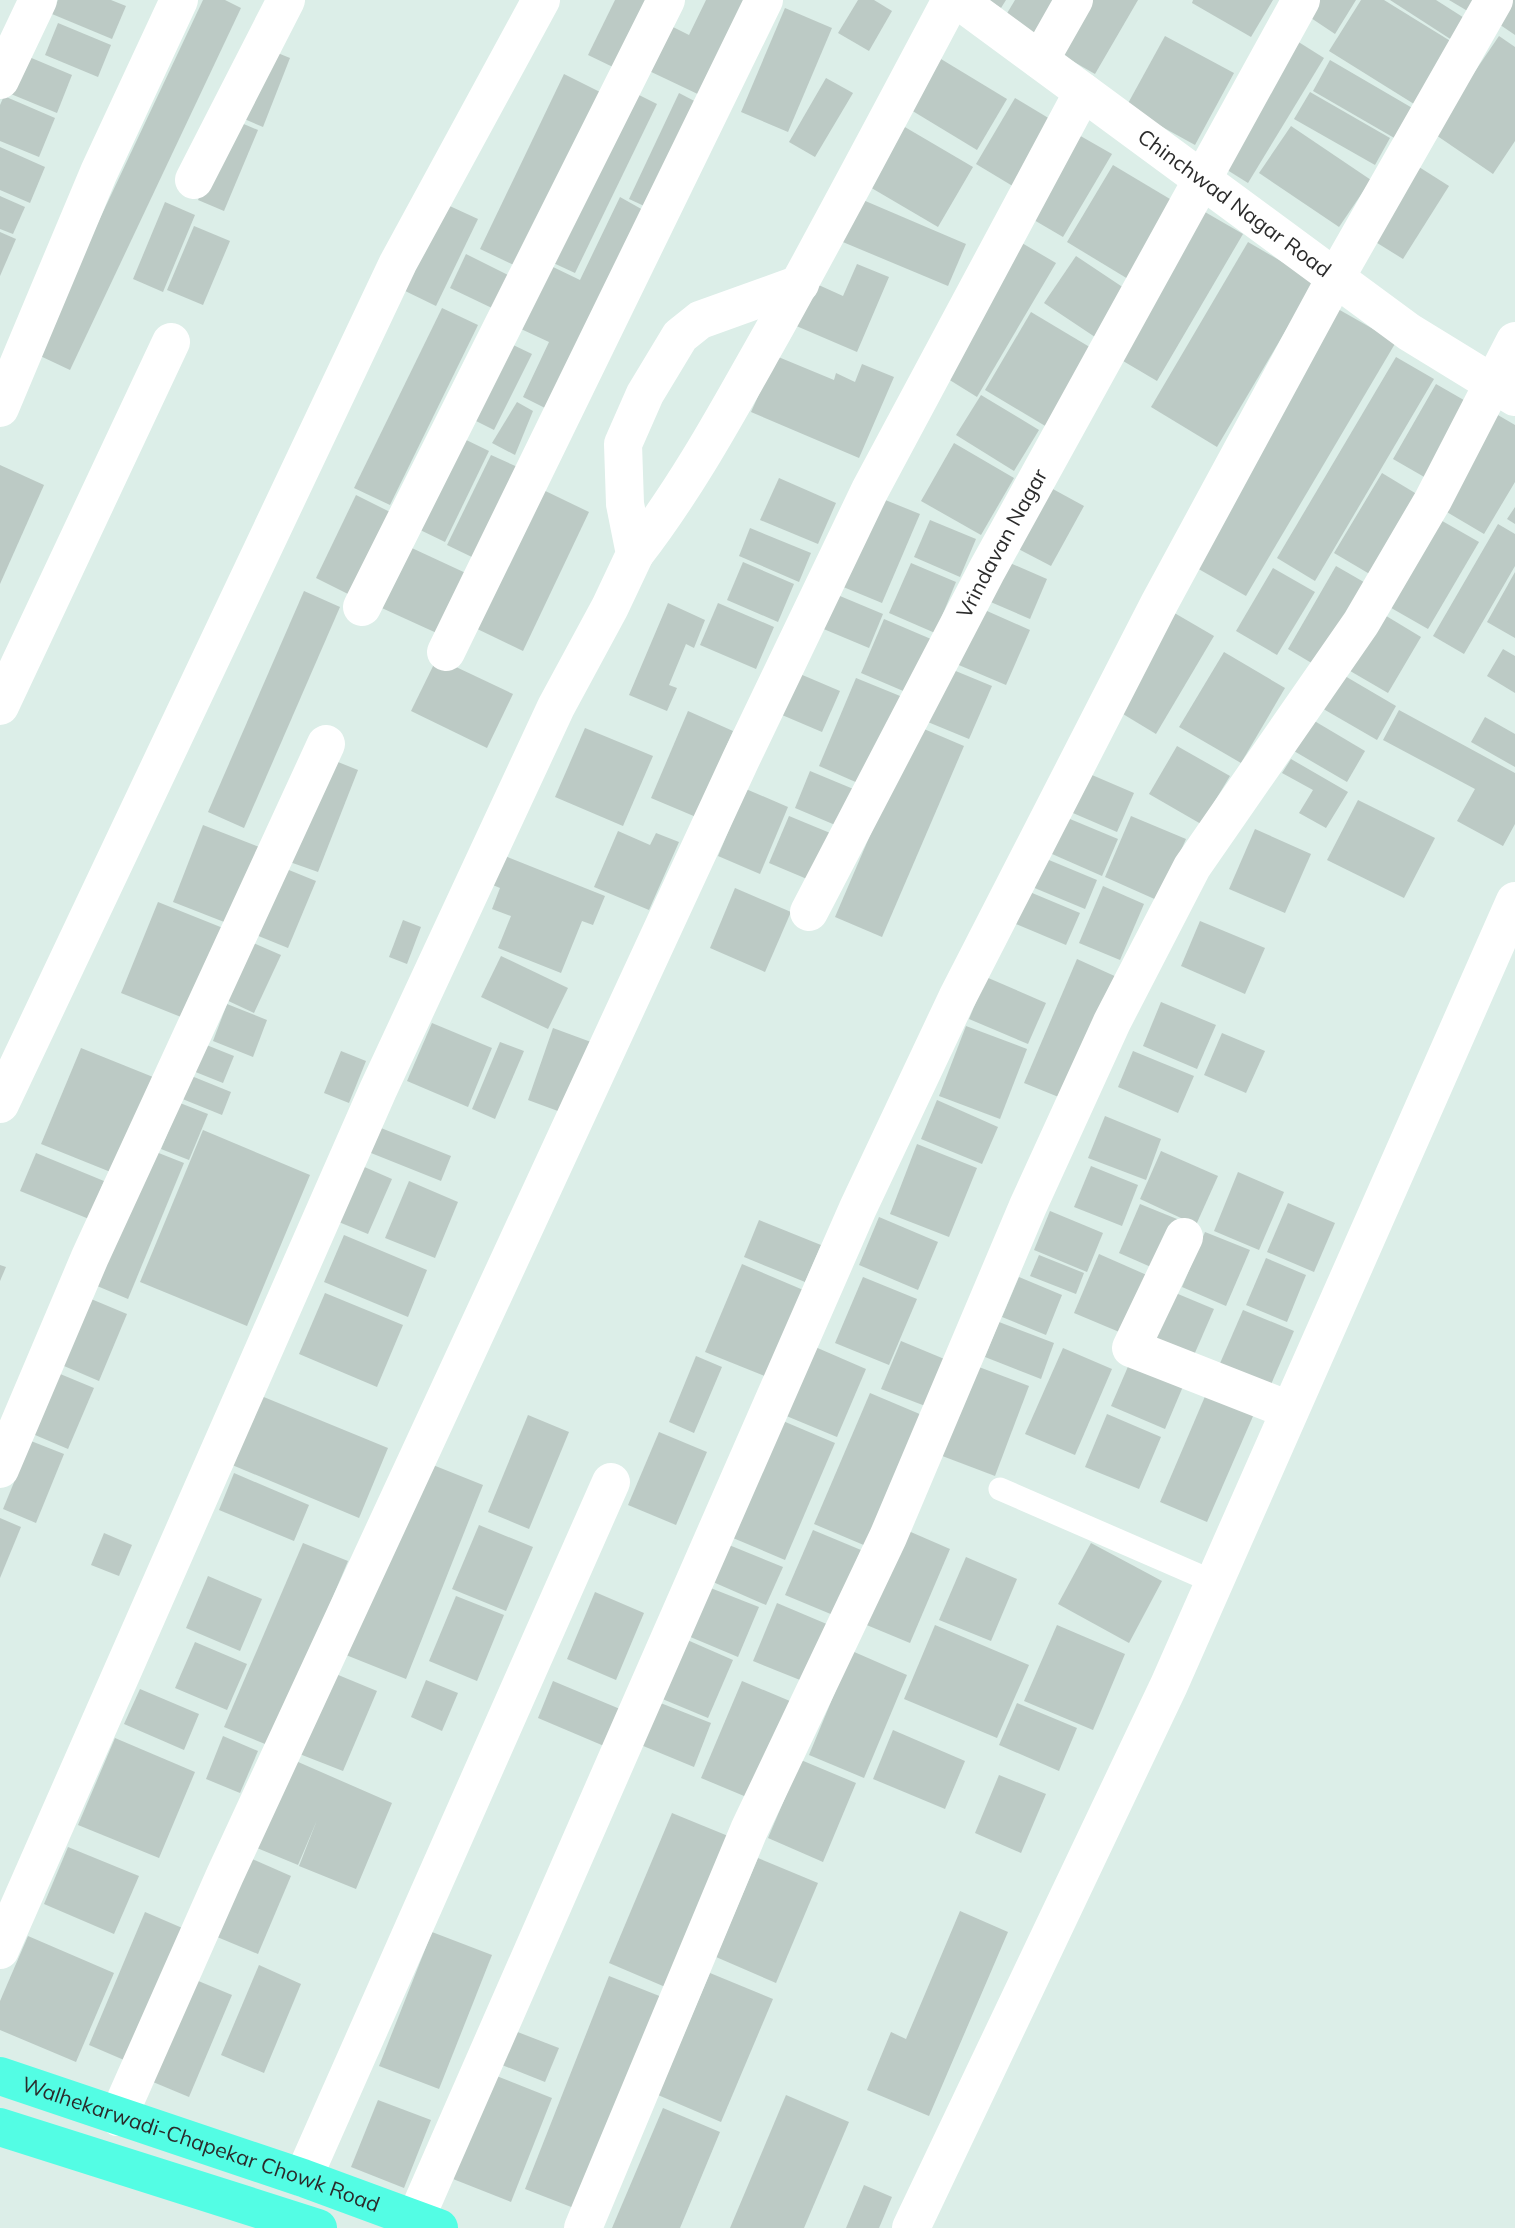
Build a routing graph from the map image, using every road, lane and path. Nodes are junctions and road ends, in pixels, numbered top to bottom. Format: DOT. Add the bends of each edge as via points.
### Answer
graph roads {
  1 [pos="38,0"];
  2 [pos="179,0"];
  3 [pos="286,0"];
  4 [pos="541,0"];
  5 [pos="666,0"];
  6 [pos="764,0"];
  7 [pos="951,0"];
  8 [pos="958,0"];
  9 [pos="1074,0"];
  10 [pos="1301,0"];
  11 [pos="1494,0"];
  12 [pos="1040,60"];
  13 [pos="0,80"];
  14 [pos="1083,92"];
  15 [pos="1201,179"];
  16 [pos="194,180"];
  17 [pos="1336,277"];
  18 [pos="800,284"];
  19 [pos="1515,341"];
  20 [pos="171,342"];
  21 [pos="1504,390"];
  22 [pos="0,408"];
  23 [pos="635,554"];
  24 [pos="362,607"];
  25 [pos="446,652"];
  26 [pos="0,706"];
  27 [pos="327,744"];
  28 [pos="1515,901"];
  29 [pos="809,912"];
  30 [pos="0,1104"];
  31 [pos="1184,1237"];
  32 [pos="1289,1410"];
  33 [pos="0,1469"];
  34 [pos="611,1482"];
  35 [pos="1000,1489"];
  36 [pos="1214,1581"];
  37 [pos="0,1950"];
  38 [pos="0,2076"];
  39 [pos="118,2117"];
  40 [pos="0,2127"];
  41 [pos="303,2178"];
  42 [pos="427,2224"];
  43 [pos="318,2228"];
  44 [pos="583,2228"];
  45 [pos="911,2228"];
  1 -- 13 [label="street"];
  2 -- 22 [label="street" via="99,172"];
  3 -- 16 [label="street"];
  4 -- 30 [label="street" via="398,263"];
  5 -- 24 [label="street"];
  6 -- 25 [label="street"];
  7 -- 18 [label="street"];
  8 -- 12 [label="street, Chinchwad Nagar Road"];
  9 -- 12 [label="street"];
  10 -- 15 [label="street, Vrindavan Nagar"];
  11 -- 17 [label="street"];
  12 -- 14 [label="street, Chinchwad Nagar Road"];
  14 -- 15 [label="street, Chinchwad Nagar Road"];
  14 -- 39 [label="street" via="870,490 741,759 225,1875"];
  15 -- 17 [label="street, Chinchwad Nagar Road"];
  15 -- 29 [label="street, Vrindavan Nagar" via="987,569"];
  17 -- 21 [label="street, Chinchwad Nagar Road" via="1409,332"];
  17 -- 42 [label="street" via="1160,602 957,998 858,1208"];
  18 -- 23 [label="street" via="703,457"];
  18 -- 23 [label="street" via="700,320 680,336 655,374 623,444 625,504"];
  19 -- 21 [label="street"];
  20 -- 26 [label="street"];
  21 -- 44 [label="street" via="1361,623 1192,867 1112,1023 1028,1206 888,1537 749,1830"];
  23 -- 37 [label="street" via="556,707 378,1090"];
  27 -- 33 [label="street" via="90,1257"];
  28 -- 32 [label="street"];
  31 -- 32 [label="street" via="1131,1348"];
  32 -- 36 [label="street"];
  34 -- 41 [label="street"];
  35 -- 36 [label="lane"];
  36 -- 45 [label="street"];
  38 -- 39 [label="main road, Walhekarwadi-Chapekar Chowk Road"];
  39 -- 41 [label="main road, Walhekarwadi-Chapekar Chowk Road"];
  40 -- 43 [label="main road, Walhekarwadi-Chapekar Chowk Road"];
  41 -- 42 [label="main road, Walhekarwadi-Chapekar Chowk Road"];
}
